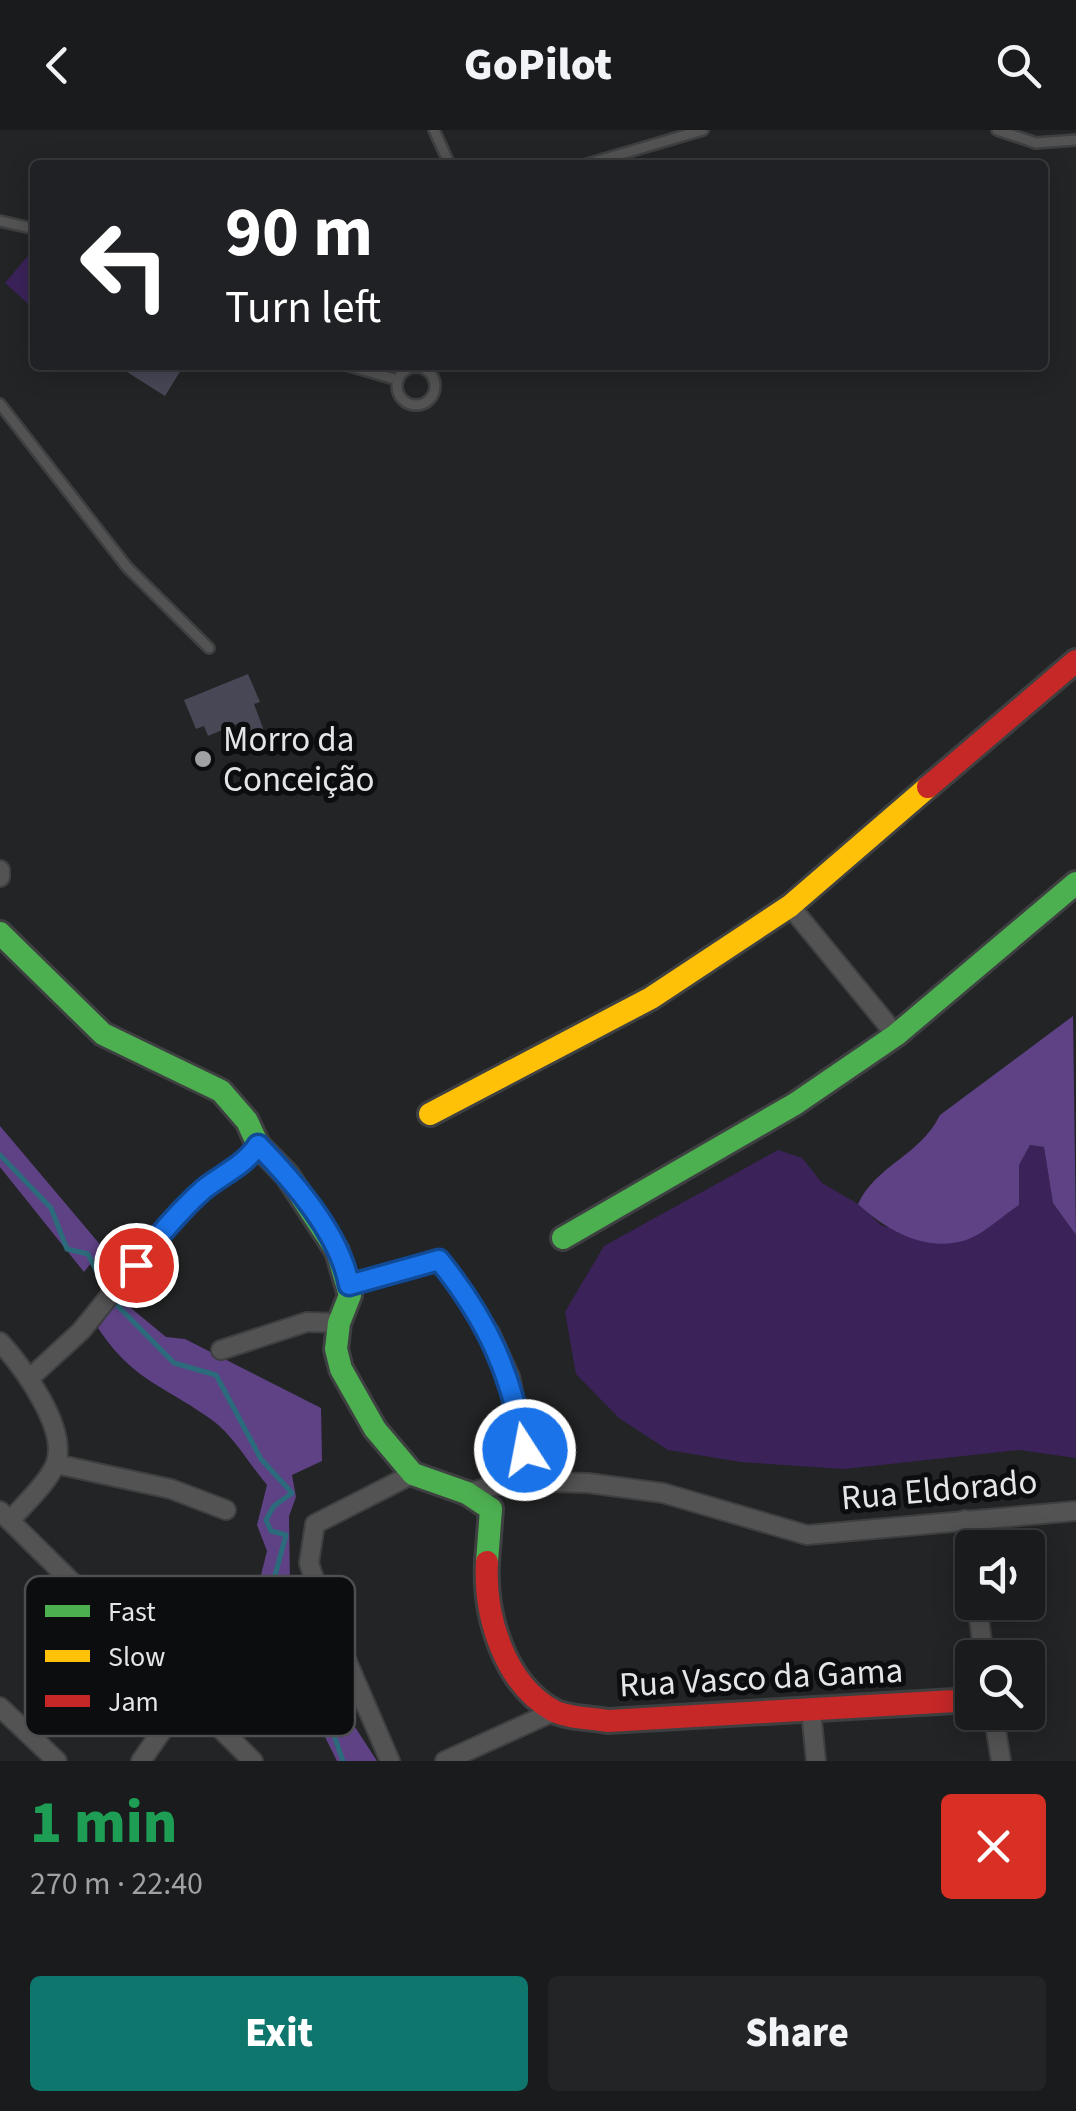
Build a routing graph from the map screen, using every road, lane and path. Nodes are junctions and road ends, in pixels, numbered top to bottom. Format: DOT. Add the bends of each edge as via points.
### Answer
graph roads {
  1 [pos="434,130"];
  2 [pos="703,130"];
  3 [pos="997,130"];
  4 [pos="1076,140"];
  5 [pos="443,146"];
  6 [pos="448,160"];
  7 [pos="454,160"];
  8 [pos="601,160"];
  9 [pos="0,221"];
  10 [pos="30,227"];
  11 [pos="363,370"];
  12 [pos="406,370"];
  13 [pos="426,370"];
  14 [pos="398,380"];
  15 [pos="0,404"];
  16 [pos="208,648"];
  17 [pos="1076,660"];
  18 [pos="1076,883"];
  19 [pos="790,906"];
  20 [pos="0,933"];
  21 [pos="896,1035"];
  22 [pos="430,1114"];
  23 [pos="258,1145"];
  24 [pos="563,1238"];
  25 [pos="349,1285"];
  26 [pos="339,1323"];
  27 [pos="0,1342"];
  28 [pos="221,1350"];
  29 [pos="32,1377"];
  30 [pos="56,1464"];
  31 [pos="414,1474"];
  32 [pos="512,1482"];
  33 [pos="467,1494"];
  34 [pos="226,1510"];
  35 [pos="1076,1510"];
  36 [pos="6,1515"];
  37 [pos="966,1520"];
  38 [pos="967,1530"];
  39 [pos="67,1576"];
  40 [pos="313,1576"];
  41 [pos="355,1680"];
  42 [pos="955,1701"];
  43 [pos="0,1707"];
  44 [pos="555,1711"];
  45 [pos="811,1711"];
  46 [pos="995,1730"];
  47 [pos="25,1731"];
  48 [pos="31,1736"];
  49 [pos="158,1736"];
  50 [pos="227,1736"];
  51 [pos="57,1761"];
  52 [pos="141,1761"];
  53 [pos="252,1761"];
  54 [pos="390,1761"];
  55 [pos="445,1761"];
  56 [pos="816,1761"];
  57 [pos="1001,1761"];
  1 -- 5 [label="lane"];
  2 -- 8 [label="lane"];
  3 -- 4 [label="lane" via="1036,143"];
  5 -- 6 [label="lane"];
  5 -- 7 [label="lane"];
  9 -- 10 [label="lane"];
  11 -- 14 [label="lane"];
  12 -- 14 [label="lane"];
  13 -- 14 [label="lane" via="435,379 428,401 406,402"];
  15 -- 16 [label="lane" via="127,567"];
  17 -- 19 [label="street"];
  18 -- 21 [label="street"];
  19 -- 21 [label="street"];
  19 -- 22 [label="street" via="650,998"];
  20 -- 23 [label="street" via="103,1034 222,1091"];
  21 -- 24 [label="street" via="796,1104"];
  23 -- 25 [label="street" via="287,1174 337,1251"];
  23 -- 29 [label="street" via="168,1224"];
  25 -- 26 [label="street"];
  25 -- 32 [label="street" via="439,1260 490,1333 510,1377 525,1450"];
  26 -- 28 [label="street" via="307,1322"];
  26 -- 31 [label="street" via="341,1369 375,1429"];
  27 -- 29 [label="street"];
  29 -- 30 [label="street" via="56,1439"];
  30 -- 34 [label="street" via="171,1489"];
  30 -- 36 [label="street"];
  31 -- 33 [label="street"];
  31 -- 40 [label="street" via="315,1524"];
  32 -- 33 [label="street"];
  32 -- 37 [label="street, Rua Eldorado" via="663,1493 807,1535"];
  33 -- 44 [label="street" via="490,1509 486,1580 496,1636 512,1672"];
  35 -- 37 [label="street, Rua Eldorado"];
  36 -- 39 [label="street"];
  37 -- 38 [label="street"];
  41 -- 54 [label="street"];
  42 -- 45 [label="street, Rua Vasco da Gama"];
  43 -- 47 [label="street"];
  44 -- 45 [label="street, Rua Vasco da Gama" via="608,1722"];
  44 -- 55 [label="street"];
  45 -- 56 [label="street"];
  46 -- 57 [label="street"];
  48 -- 51 [label="street"];
  49 -- 52 [label="street"];
  50 -- 53 [label="street"];
}
